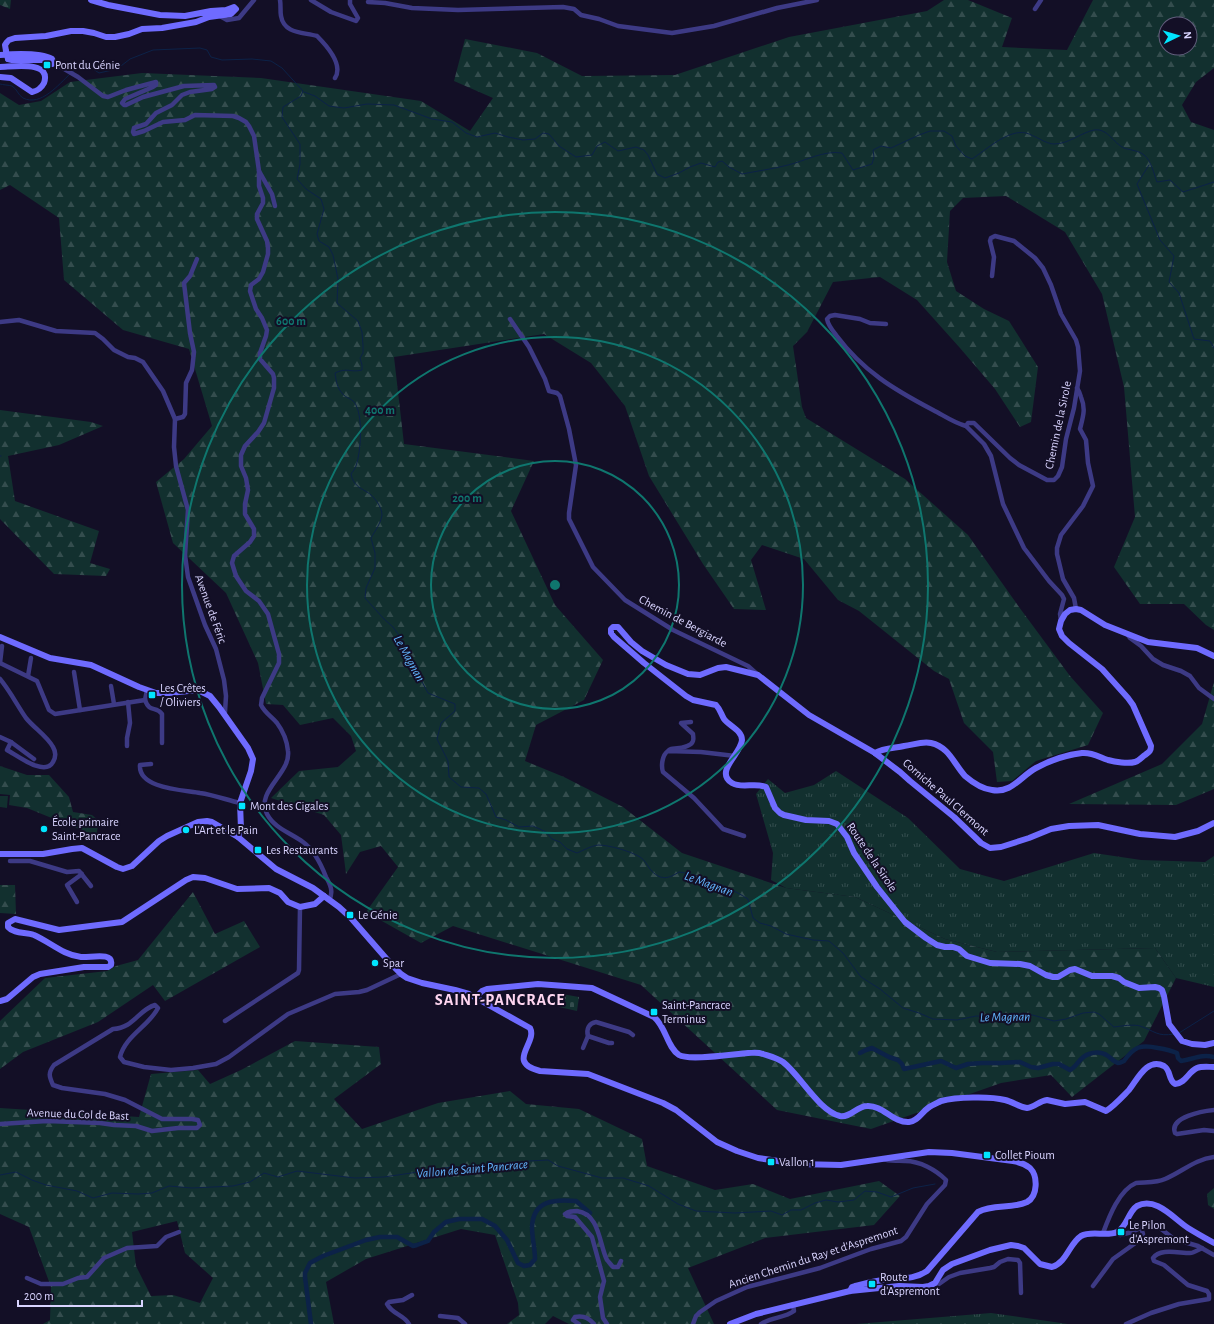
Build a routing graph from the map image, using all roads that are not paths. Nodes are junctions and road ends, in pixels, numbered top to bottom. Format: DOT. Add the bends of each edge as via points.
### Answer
graph roads {
  1 [pos="91,0"];
  2 [pos="254,0"];
  3 [pos="280,0"];
  4 [pos="311,0"];
  5 [pos="350,0"];
  6 [pos="817,0"];
  7 [pos="1041,0"];
  8 [pos="368,2"];
  9 [pos="1035,9"];
  10 [pos="220,16"];
  11 [pos="0,55"];
  12 [pos="54,63"];
  13 [pos="0,67"];
  14 [pos="0,77"];
  15 [pos="335,78"];
  16 [pos="259,171"];
  17 [pos="275,206"];
  18 [pos="197,258"];
  19 [pos="992,276"];
  20 [pos="510,319"];
  21 [pos="0,322"];
  22 [pos="886,324"];
  23 [pos="1077,388"];
  24 [pos="175,419"];
  25 [pos="966,426"];
  26 [pos="1076,609"];
  27 [pos="1061,621"];
  28 [pos="1128,635"];
  29 [pos="0,637"];
  30 [pos="2,646"];
  31 [pos="1214,656"];
  32 [pos="31,658"];
  33 [pos="0,663"];
  34 [pos="74,672"];
  35 [pos="758,675"];
  36 [pos="28,676"];
  37 [pos="0,679"];
  38 [pos="111,686"];
  39 [pos="147,690"];
  40 [pos="1214,699"];
  41 [pos="144,700"];
  42 [pos="128,702"];
  43 [pos="114,704"];
  44 [pos="80,710"];
  45 [pos="224,714"];
  46 [pos="691,722"];
  47 [pos="0,737"];
  48 [pos="11,742"];
  49 [pos="162,743"];
  50 [pos="127,746"];
  51 [pos="668,751"];
  52 [pos="874,752"];
  53 [pos="735,756"];
  54 [pos="34,759"];
  55 [pos="151,764"];
  56 [pos="240,803"];
  57 [pos="1214,823"];
  58 [pos="744,836"];
  59 [pos="238,837"];
  60 [pos="0,854"];
  61 [pos="10,860"];
  62 [pos="82,874"];
  63 [pos="91,886"];
  64 [pos="324,896"];
  65 [pos="329,900"];
  66 [pos="77,902"];
  67 [pos="300,907"];
  68 [pos="401,974"];
  69 [pos="476,998"];
  70 [pos="0,1001"];
  71 [pos="225,1021"];
  72 [pos="633,1035"];
  73 [pos="588,1036"];
  74 [pos="612,1043"];
  75 [pos="1214,1043"];
  76 [pos="583,1048"];
  77 [pos="1214,1068"];
  78 [pos="1214,1110"];
  79 [pos="0,1124"];
  80 [pos="1214,1131"];
  81 [pos="1214,1157"];
  82 [pos="882,1159"];
  83 [pos="1141,1227"];
  84 [pos="179,1232"];
  85 [pos="1117,1232"];
  86 [pos="1103,1233"];
  87 [pos="1214,1243"];
  88 [pos="1202,1248"];
  89 [pos="1214,1255"];
  90 [pos="621,1261"];
  91 [pos="27,1278"];
  92 [pos="935,1283"];
  93 [pos="1093,1286"];
  94 [pos="850,1290"];
  95 [pos="1021,1293"];
  96 [pos="412,1296"];
  97 [pos="794,1304"];
  98 [pos="440,1316"];
  99 [pos="409,1324"];
  100 [pos="465,1324"];
  101 [pos="579,1324"];
  102 [pos="594,1324"];
  103 [pos="607,1324"];
  104 [pos="693,1324"];
  105 [pos="730,1324"];
  106 [pos="761,1324"];
  107 [pos="1126,1324"];
  1 -- 10 [label="street" via="160,15 185,16 236,9 231,14"];
  2 -- 10 [label="street" via="239,18 228,20"];
  3 -- 15 [label="street" via="282,21 288,28 298,33 317,36 334,57 338,68"];
  4 -- 5 [label="street" via="331,12 356,21 358,18"];
  6 -- 8 [label="street" via="777,8 714,26 672,33 618,26 563,7 458,10 412,8"];
  7 -- 9 [label="street"];
  10 -- 12 [label="street, bridge" via="162,28 142,29 115,37 71,31 15,38 5,45 8,59 44,60"];
  11 -- 12 [label="street" via="45,56"];
  12 -- 16 [label="street" via="103,96 156,82 153,87 125,99 122,103 126,105 143,97 184,86 213,84 214,88 182,95 172,105 156,113 146,124 134,128 133,132 136,134 163,122 185,120 196,115 233,116 246,122 252,131"];
  13 -- 14 [label="street" via="39,68 43,71 44,79 42,86 32,92 11,78"];
  16 -- 17 [label="street" via="272,194"];
  16 -- 65 [label="street" via="258,180 263,203 257,219 267,241 268,254 263,272 251,285 250,291 267,330 260,359 273,374 274,383 264,422 242,451 241,466 248,490 245,514 254,529 254,536 234,556 232,563 236,576 246,591 259,601 268,614 279,654 279,663 261,705 264,712 277,723 285,738 288,752 287,764 264,802 266,814 274,824 304,842 314,853 331,887"];
  18 -- 24 [label="street" via="190,276 184,283 194,352 192,370 186,382 186,414"];
  19 -- 23 [label="street, Chemin de la Sirole" via="992,236 1014,241 1043,268 1061,314 1078,347 1080,371"];
  20 -- 35 [label="street, Chemin de Bergiarde" via="529,347 549,391 560,396 576,465 569,520 593,567 629,603 673,630 748,666"];
  21 -- 24 [label="street, Avenue de Féric" via="19,320 56,331 95,333 114,350 143,362 163,391"];
  22 -- 25 [label="street" via="835,315 827,319 828,324 854,358 870,372 906,396"];
  23 -- 25 [label="street, Chemin de la Sirole" via="1062,467 1054,480 1047,480 1019,465 974,423 970,422"];
  23 -- 26 [label="street" via="1084,405 1080,429 1086,440 1093,486 1083,506 1062,534 1057,548 1062,579 1074,598"];
  24 -- 45 [label="street, Avenue de Féric" via="176,466 188,510 185,556 187,570 190,585 216,649 224,680"];
  25 -- 27 [label="street" via="984,444 991,456 1003,504 1024,548 1064,599"];
  26 -- 27 [label="street" via="1070,610"];
  26 -- 28 [label="street"];
  27 -- 52 [label="street" via="1062,636 1102,669 1133,705 1151,746 1150,751 1139,759 1116,762 1087,753 1064,756 1035,768 1008,788 995,791 969,778 948,753 930,743"];
  28 -- 31 [label="street" via="1148,642 1197,648"];
  28 -- 40 [label="street" via="1153,659 1190,676 1199,688"];
  29 -- 39 [label="street" via="50,658 91,665"];
  30 -- 33 [label="street"];
  32 -- 36 [label="street"];
  33 -- 36 [label="street"];
  34 -- 44 [label="street"];
  35 -- 52 [label="street, Route de la Sirole" via="810,715"];
  35 -- 53 [label="street, Route de la Sirole" via="722,667 700,675 688,674 642,651 618,626 611,629 614,637 674,687 692,700 716,705 724,719 742,738"];
  36 -- 44 [label="street" via="38,681 52,713"];
  37 -- 48 [label="street" via="26,717 52,746 56,754 53,763 46,767 37,767 8,750"];
  38 -- 43 [label="street"];
  39 -- 41 [label="street"];
  39 -- 45 [label="street" via="162,694 194,690 202,692 210,696"];
  41 -- 42 [label="street"];
  41 -- 49 [label="street" via="149,708 162,714"];
  42 -- 43 [label="street"];
  42 -- 50 [label="street" via="130,723"];
  43 -- 44 [label="street"];
  45 -- 56 [label="street" via="253,759"];
  46 -- 51 [label="street" via="681,723 693,734 692,743"];
  47 -- 48 [label="street"];
  48 -- 54 [label="street"];
  51 -- 53 [label="street"];
  51 -- 58 [label="street" via="662,765 663,772 694,798 723,829"];
  52 -- 57 [label="street, Corniche Paul Clermont" via="990,848 1069,826 1098,825 1140,834 1175,837 1198,831"];
  53 -- 75 [label="street, Route de la Sirole" via="726,768 728,780 736,785 755,784 766,787 775,808 784,815 806,820 829,820 836,824 847,837 854,853 877,887 905,922 936,945 959,949 967,956 990,963 1026,965 1053,977 1075,969 1092,976 1119,978 1139,988 1159,988 1164,996 1169,1024 1177,1035 1192,1044"];
  55 -- 56 [label="street" via="140,765 140,771 146,779 159,786"];
  56 -- 59 [label="street" via="241,829"];
  59 -- 60 [label="street" via="212,822 198,822 159,840 132,866 123,869 82,848 43,854"];
  59 -- 64 [label="street" via="276,869"];
  61 -- 62 [label="street" via="30,861 67,872 79,871"];
  62 -- 63 [label="street"];
  62 -- 66 [label="street" via="67,885"];
  64 -- 65 [label="street"];
  64 -- 67 [label="street" via="315,904"];
  65 -- 68 [label="street" via="351,918"];
  67 -- 70 [label="street" via="288,902 269,888 237,889 205,878 193,877 122,922 60,930 14,919 8,923 11,930 35,936 62,951 80,957 106,956 112,962 108,967 84,967 40,974 7,999"];
  67 -- 71 [label="street" via="298,973"];
  68 -- 69 [label="street" via="418,982 459,990"];
  68 -- 79 [label="street, Avenue du Col de Bast" via="367,990 335,994 288,1014 216,1064 171,1070 124,1062 120,1057 122,1051 138,1030 156,1013 158,1008 155,1005 148,1007 131,1024 113,1029 54,1065 51,1070 49,1076 53,1085 125,1100 162,1119 198,1120 200,1125 197,1128 152,1131 136,1126 47,1121"];
  69 -- 77 [label="street" via="487,989 538,984 595,989 654,1017 660,1022 680,1055 691,1058 760,1053 783,1062 822,1104 834,1114 841,1116 869,1106 876,1107 899,1120 910,1122 938,1102 967,1098 1001,1099 1028,1108 1047,1100 1065,1104 1085,1102 1106,1111 1124,1095 1141,1072 1150,1066 1164,1066 1176,1084 1184,1081 1199,1067"];
  69 -- 82 [label="street" via="531,1030 532,1038 524,1051 524,1056 533,1069 588,1074 656,1100 676,1110 717,1142 737,1151 758,1158 798,1164 841,1165"];
  72 -- 73 [label="street" via="596,1022 588,1028"];
  73 -- 74 [label="street"];
  73 -- 76 [label="street"];
  78 -- 80 [label="street" via="1182,1119 1176,1123 1174,1130 1177,1134"];
  81 -- 86 [label="street" via="1204,1158 1164,1180 1132,1185 1114,1207"];
  82 -- 94 [label="street" via="929,1152 1013,1161 1032,1170 1035,1181 1033,1194 1026,1202 984,1208 978,1212 922,1274 855,1286"];
  82 -- 104 [label="street, Ancien Chemin du Ray et d'Aspremont" via="921,1164 946,1180 945,1185 927,1204 904,1238 820,1268 747,1287 716,1301 700,1312"];
  83 -- 85 [label="street" via="1124,1235"];
  83 -- 88 [label="street" via="1156,1225 1174,1239"];
  83 -- 93 [label="street" via="1141,1239 1114,1260"];
  84 -- 91 [label="street" via="166,1237 157,1246 127,1248 104,1258 87,1277 63,1284 41,1284"];
  85 -- 86 [label="street"];
  85 -- 87 [label="street" via="1136,1207 1148,1204 1162,1208 1188,1228"];
  86 -- 92 [label="street" via="1080,1237 1061,1262 1052,1267 1040,1264 1024,1248 1011,1245 952,1264 943,1270"];
  88 -- 89 [label="street"];
  88 -- 107 [label="street" via="1191,1253 1161,1253 1152,1258 1188,1285 1207,1291 1209,1299 1179,1304"];
  90 -- 103 [label="street" via="618,1267 614,1267 608,1260 590,1217 572,1211 565,1214 575,1217 592,1237 604,1281 600,1297 603,1318"];
  92 -- 94 [label="street" via="923,1287"];
  92 -- 95 [label="street" via="939,1284 960,1273 994,1267 1000,1262 1012,1259 1020,1263"];
  94 -- 97 [label="street"];
  96 -- 99 [label="street" via="387,1304"];
  97 -- 105 [label="street"];
  97 -- 106 [label="street" via="794,1311 791,1314"];
  98 -- 100 [label="street" via="458,1318"];
  101 -- 102 [label="street" via="573,1320 575,1317 589,1319"];
}
